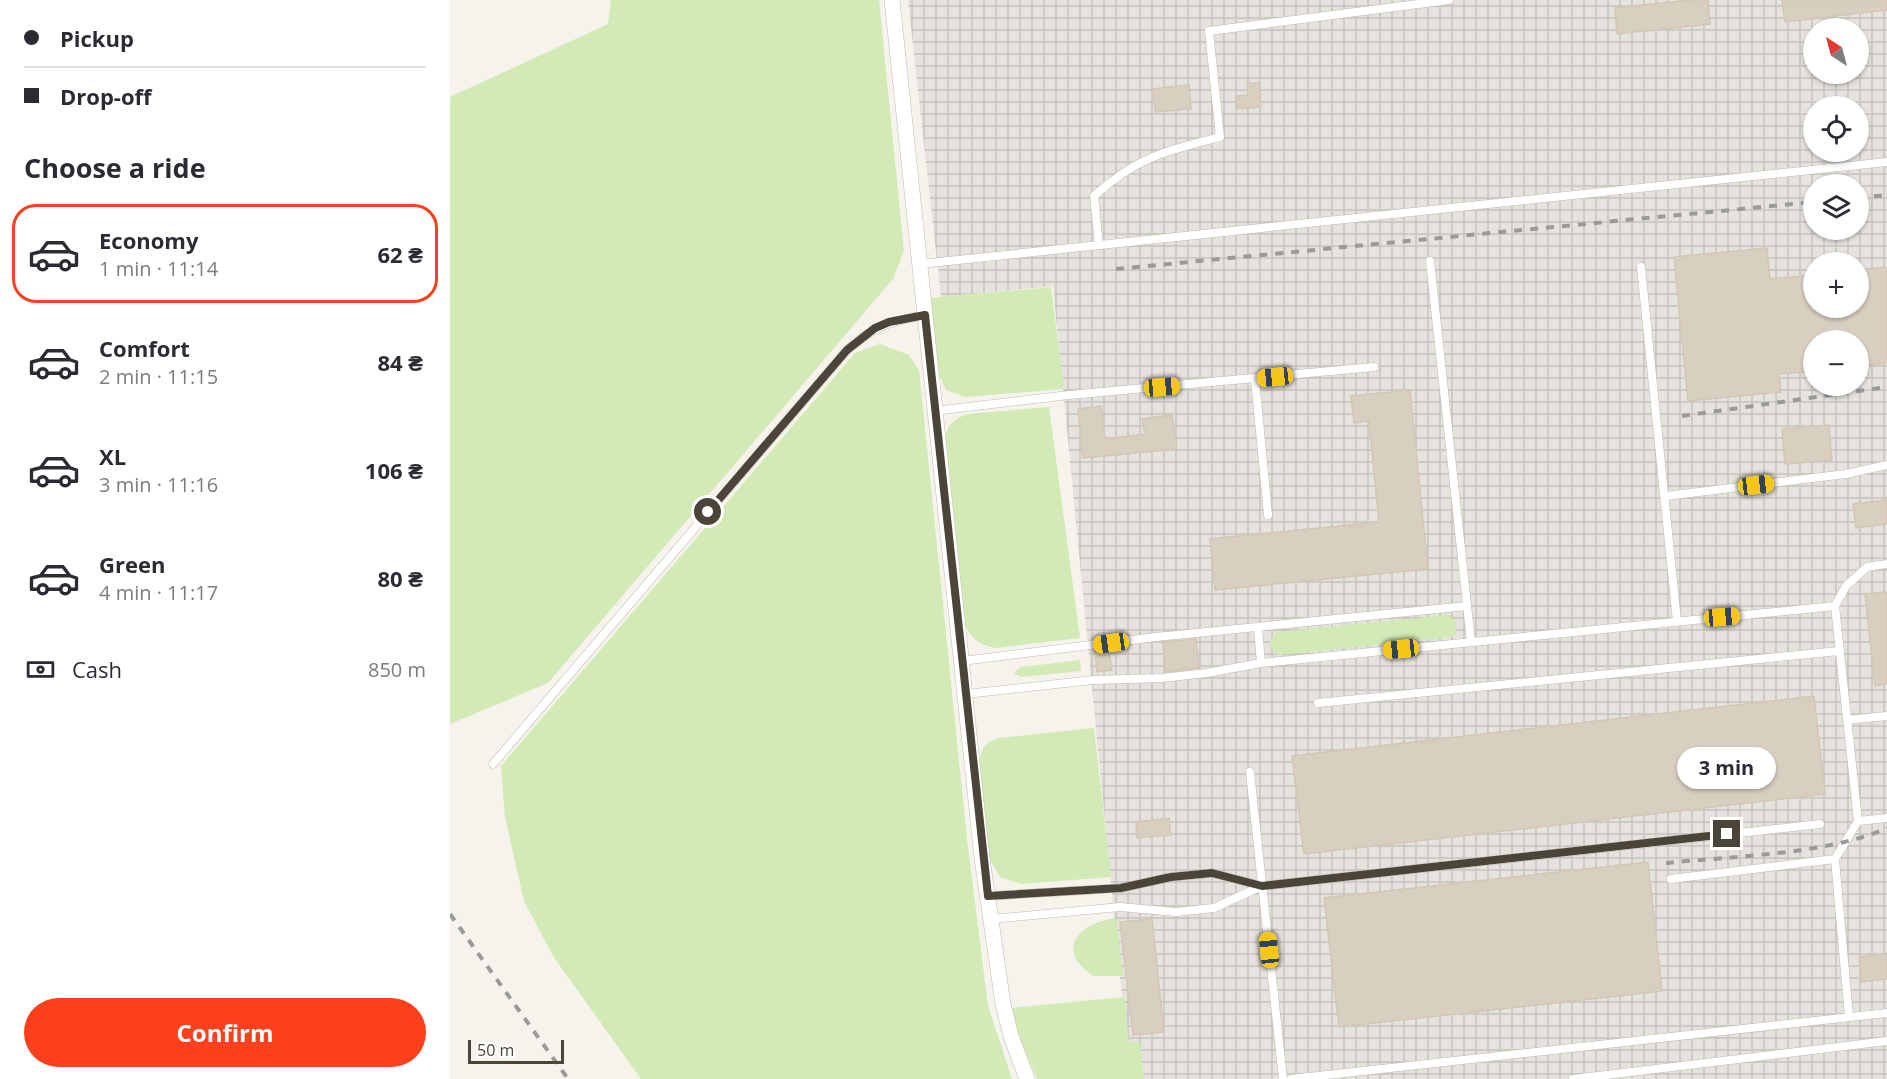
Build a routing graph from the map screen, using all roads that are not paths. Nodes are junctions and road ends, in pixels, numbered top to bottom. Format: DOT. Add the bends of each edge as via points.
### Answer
graph roads {
  1 [pos="892,0"];
  2 [pos="1449,0"];
  3 [pos="1887,162"];
  4 [pos="1099,245"];
  5 [pos="1430,261"];
  6 [pos="920,264"];
  7 [pos="1641,267"];
  8 [pos="925,315"];
  9 [pos="1374,367"];
  10 [pos="1255,379"];
  11 [pos="934,411"];
  12 [pos="1887,465"];
  13 [pos="1666,496"];
  14 [pos="1268,514"];
  15 [pos="1887,564"];
  16 [pos="1467,606"];
  17 [pos="1835,606"];
  18 [pos="1677,621"];
  19 [pos="1258,628"];
  20 [pos="1471,642"];
  21 [pos="1839,651"];
  22 [pos="962,661"];
  23 [pos="1261,663"];
  24 [pos="966,694"];
  25 [pos="1318,703"];
  26 [pos="1887,716"];
  27 [pos="1847,720"];
  28 [pos="493,764"];
  29 [pos="1250,772"];
  30 [pos="1887,818"];
  31 [pos="1857,821"];
  32 [pos="1820,824"];
  33 [pos="1835,859"];
  34 [pos="1671,879"];
  35 [pos="1262,886"];
  36 [pos="988,896"];
  37 [pos="991,919"];
  38 [pos="1887,1012"];
  39 [pos="1850,1017"];
  40 [pos="1887,1041"];
  41 [pos="1027,1079"];
  42 [pos="1283,1079"];
  43 [pos="1291,1079"];
  44 [pos="1573,1079"];
  1 -- 6 [label="street"];
  2 -- 4 [label="lane" via="1209,31 1220,137 1158,153 1119,173 1094,196"];
  3 -- 4 [label="lane"];
  4 -- 6 [label="lane"];
  5 -- 16 [label="lane"];
  6 -- 8 [label="street"];
  7 -- 13 [label="lane"];
  8 -- 11 [label="street"];
  8 -- 28 [label="lane" via="875,328 847,350"];
  9 -- 10 [label="lane"];
  10 -- 11 [label="lane"];
  10 -- 14 [label="lane"];
  11 -- 22 [label="street"];
  12 -- 13 [label="lane" via="1846,474"];
  13 -- 18 [label="lane"];
  15 -- 17 [label="lane" via="1867,567 1846,586"];
  16 -- 19 [label="lane"];
  16 -- 20 [label="lane"];
  17 -- 18 [label="lane"];
  17 -- 21 [label="lane"];
  18 -- 20 [label="lane"];
  19 -- 22 [label="lane"];
  19 -- 23 [label="lane"];
  20 -- 23 [label="lane"];
  21 -- 25 [label="lane"];
  21 -- 27 [label="lane"];
  22 -- 24 [label="street"];
  23 -- 24 [label="lane" via="1184,676 1092,680"];
  24 -- 36 [label="street"];
  26 -- 27 [label="lane"];
  27 -- 31 [label="lane"];
  29 -- 35 [label="lane"];
  30 -- 31 [label="lane"];
  31 -- 33 [label="lane"];
  32 -- 35 [label="lane"];
  33 -- 34 [label="lane"];
  33 -- 39 [label="lane"];
  35 -- 36 [label="lane" via="1212,873 1121,888"];
  35 -- 37 [label="lane" via="1214,908 1176,912 1120,907"];
  35 -- 42 [label="lane"];
  36 -- 37 [label="street"];
  37 -- 41 [label="street" via="1006,1015"];
  38 -- 39 [label="lane"];
  39 -- 43 [label="lane"];
  40 -- 44 [label="lane"];
}
